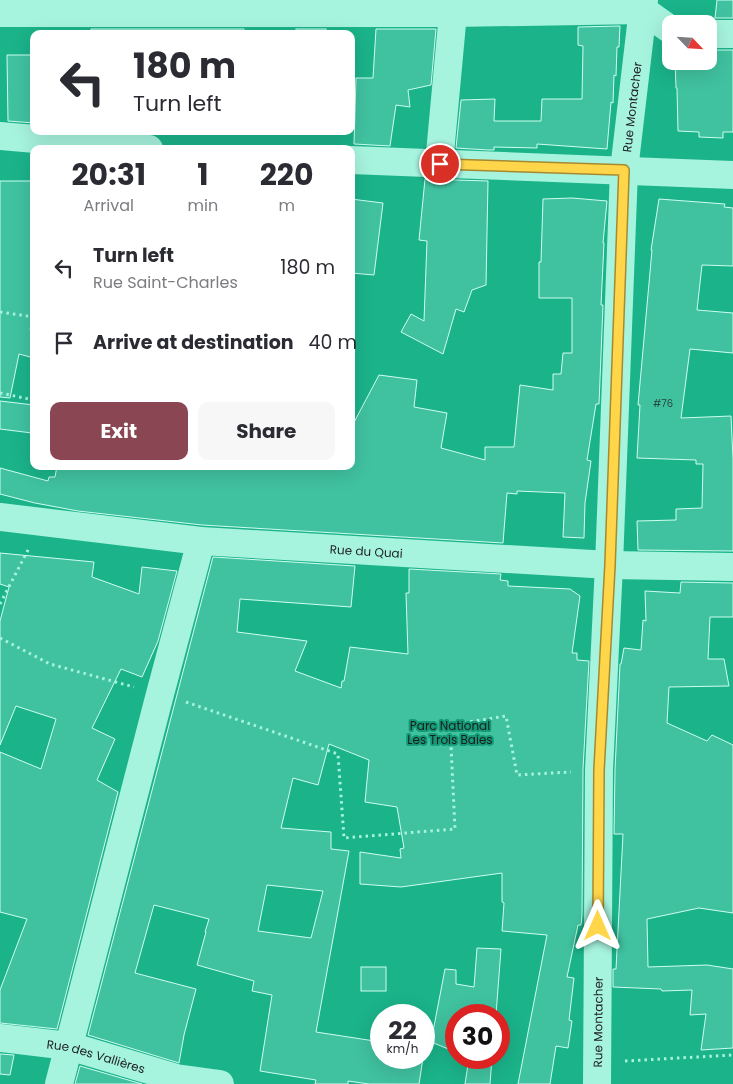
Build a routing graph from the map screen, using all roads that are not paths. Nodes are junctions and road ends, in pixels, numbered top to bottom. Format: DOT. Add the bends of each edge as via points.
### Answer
graph roads {
  1 [pos="644,5"];
  2 [pos="0,13"];
  3 [pos="453,13"];
  4 [pos="662,22"];
  5 [pos="718,34"];
  6 [pos="733,34"];
  7 [pos="0,136"];
  8 [pos="103,145"];
  9 [pos="355,160"];
  10 [pos="440,164"];
  11 [pos="624,170"];
  12 [pos="733,175"];
  13 [pos="0,518"];
  14 [pos="201,541"];
  15 [pos="610,565"];
  16 [pos="733,567"];
  17 [pos="0,1038"];
  18 [pos="69,1046"];
  19 [pos="597,1073"];
  20 [pos="176,1081"];
  21 [pos="59,1084"];
  22 [pos="220,1084"];
  1 -- 3 [label="street"];
  1 -- 4 [label="street"];
  1 -- 11 [label="street, Rue Montacher"];
  2 -- 3 [label="street"];
  3 -- 10 [label="street"];
  5 -- 6 [label="street"];
  7 -- 8 [label="street"];
  9 -- 10 [label="street"];
  10 -- 11 [label="street"];
  11 -- 12 [label="street"];
  11 -- 15 [label="street, Rue Montacher"];
  13 -- 14 [label="street, Rue du Quai"];
  14 -- 15 [label="street, Rue du Quai"];
  14 -- 18 [label="street"];
  15 -- 16 [label="street, Rue du Quai"];
  15 -- 19 [label="street, Rue Montacher" via="599,770"];
  17 -- 18 [label="street, Rue des Vallières"];
  18 -- 20 [label="street, Rue des Vallières"];
  18 -- 21 [label="street"];
  20 -- 22 [label="street, Rue des Vallières"];
}
